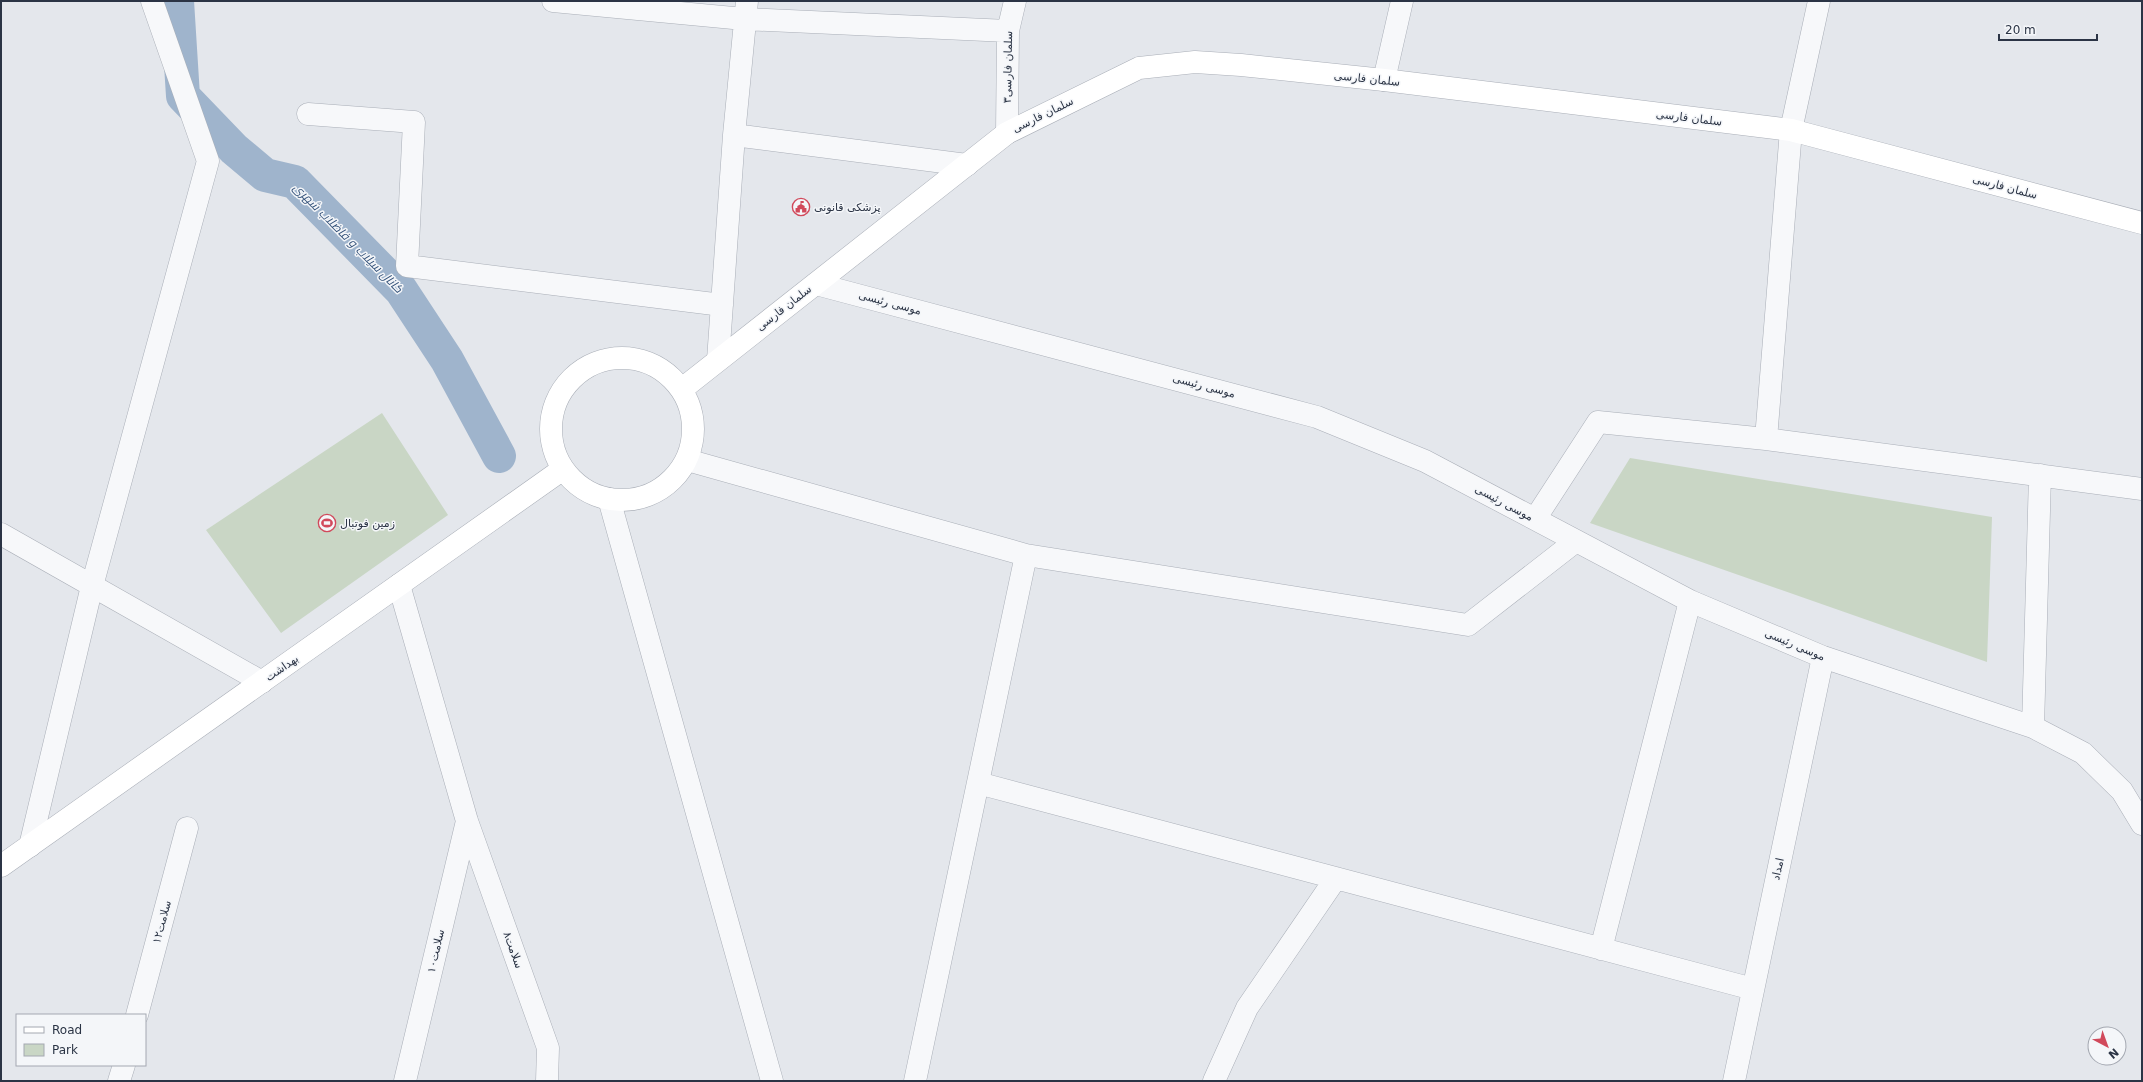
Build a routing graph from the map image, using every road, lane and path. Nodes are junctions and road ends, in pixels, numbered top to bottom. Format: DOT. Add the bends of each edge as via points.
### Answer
graph roads {
  1 [pos="152,1"];
  2 [pos="553,1"];
  3 [pos="1015,1"];
  4 [pos="1402,1"];
  5 [pos="1819,1"];
  6 [pos="745,10"];
  7 [pos="1008,31"];
  8 [pos="1384,80"];
  9 [pos="308,114"];
  10 [pos="1791,130"];
  11 [pos="1007,133"];
  12 [pos="734,135"];
  13 [pos="967,165"];
  14 [pos="2142,223"];
  15 [pos="816,284"];
  16 [pos="722,305"];
  17 [pos="718,360"];
  18 [pos="682,389"];
  19 [pos="1766,438"];
  20 [pos="687,460"];
  21 [pos="563,469"];
  22 [pos="2040,475"];
  23 [pos="2142,489"];
  24 [pos="609,499"];
  25 [pos="1535,519"];
  26 [pos="1,534"];
  27 [pos="1576,541"];
  28 [pos="1026,555"];
  29 [pos="399,585"];
  30 [pos="92,586"];
  31 [pos="1690,601"];
  32 [pos="1823,657"];
  33 [pos="262,682"];
  34 [pos="2033,727"];
  35 [pos="978,783"];
  36 [pos="467,821"];
  37 [pos="2142,824"];
  38 [pos="187,828"];
  39 [pos="30,846"];
  40 [pos="1,866"];
  41 [pos="1336,878"];
  42 [pos="1601,949"];
  43 [pos="1753,989"];
  44 [pos="137,1014"];
  45 [pos="124,1066"];
  46 [pos="119,1081"];
  47 [pos="405,1081"];
  48 [pos="547,1081"];
  49 [pos="772,1081"];
  50 [pos="915,1081"];
  51 [pos="1214,1081"];
  52 [pos="1734,1081"];
  1 -- 30 [label="street" via="208,161"];
  2 -- 6 [label="street"];
  3 -- 7 [label="street, سلمان فارسی۳"];
  4 -- 8 [label="street"];
  5 -- 10 [label="street"];
  6 -- 7 [label="street"];
  6 -- 12 [label="street"];
  7 -- 11 [label="street, سلمان فارسی۳"];
  8 -- 10 [label="street, سلمان فارسی"];
  8 -- 11 [label="street, سلمان فارسی" via="1195,62 1139,68"];
  9 -- 16 [label="street" via="414,122 407,266"];
  10 -- 14 [label="street, سلمان فارسی"];
  10 -- 19 [label="street"];
  11 -- 13 [label="street, سلمان فارسی"];
  12 -- 13 [label="street"];
  12 -- 16 [label="street"];
  13 -- 15 [label="street, سلمان فارسی"];
  15 -- 17 [label="street, سلمان فارسی"];
  15 -- 25 [label="street, موسی رئیسی" via="1317,417 1425,461"];
  16 -- 17 [label="street"];
  17 -- 18 [label="street, سلمان فارسی"];
  18 -- 20 [label="street" via="690,405 694,424 693,442"];
  18 -- 21 [label="street" via="669,374 654,364 636,358 605,360 582,370 568,382 558,398 552,416 554,453"];
  19 -- 22 [label="street"];
  19 -- 25 [label="street" via="1598,422"];
  20 -- 24 [label="street" via="677,475 662,488 646,496 628,500"];
  20 -- 28 [label="street"];
  21 -- 24 [label="street" via="576,484"];
  21 -- 29 [label="street, بهداشت"];
  22 -- 23 [label="street"];
  22 -- 34 [label="street"];
  24 -- 49 [label="street"];
  25 -- 27 [label="street, موسی رئیسی"];
  26 -- 30 [label="street"];
  27 -- 28 [label="street" via="1468,624"];
  27 -- 31 [label="street, موسی رئیسی"];
  28 -- 35 [label="street"];
  29 -- 33 [label="street, بهداشت"];
  29 -- 36 [label="street, سلامت۸"];
  30 -- 33 [label="street"];
  30 -- 39 [label="street"];
  31 -- 32 [label="street, موسی رئیسی"];
  31 -- 42 [label="street"];
  32 -- 34 [label="street, موسی رئیسی"];
  32 -- 43 [label="street, امداد"];
  33 -- 39 [label="street, بهداشت"];
  34 -- 37 [label="street, موسی رئیسی" via="2083,753 2122,791"];
  35 -- 41 [label="street"];
  35 -- 50 [label="street"];
  36 -- 47 [label="street, سلامت۱۰"];
  36 -- 48 [label="street, سلامت۸" via="548,1048"];
  38 -- 44 [label="street, سلامت۱۲"];
  39 -- 40 [label="street, بهداشت"];
  41 -- 42 [label="street"];
  41 -- 51 [label="street" via="1247,1008"];
  42 -- 43 [label="street"];
  43 -- 52 [label="street, امداد"];
  45 -- 46 [label="street"];
}
